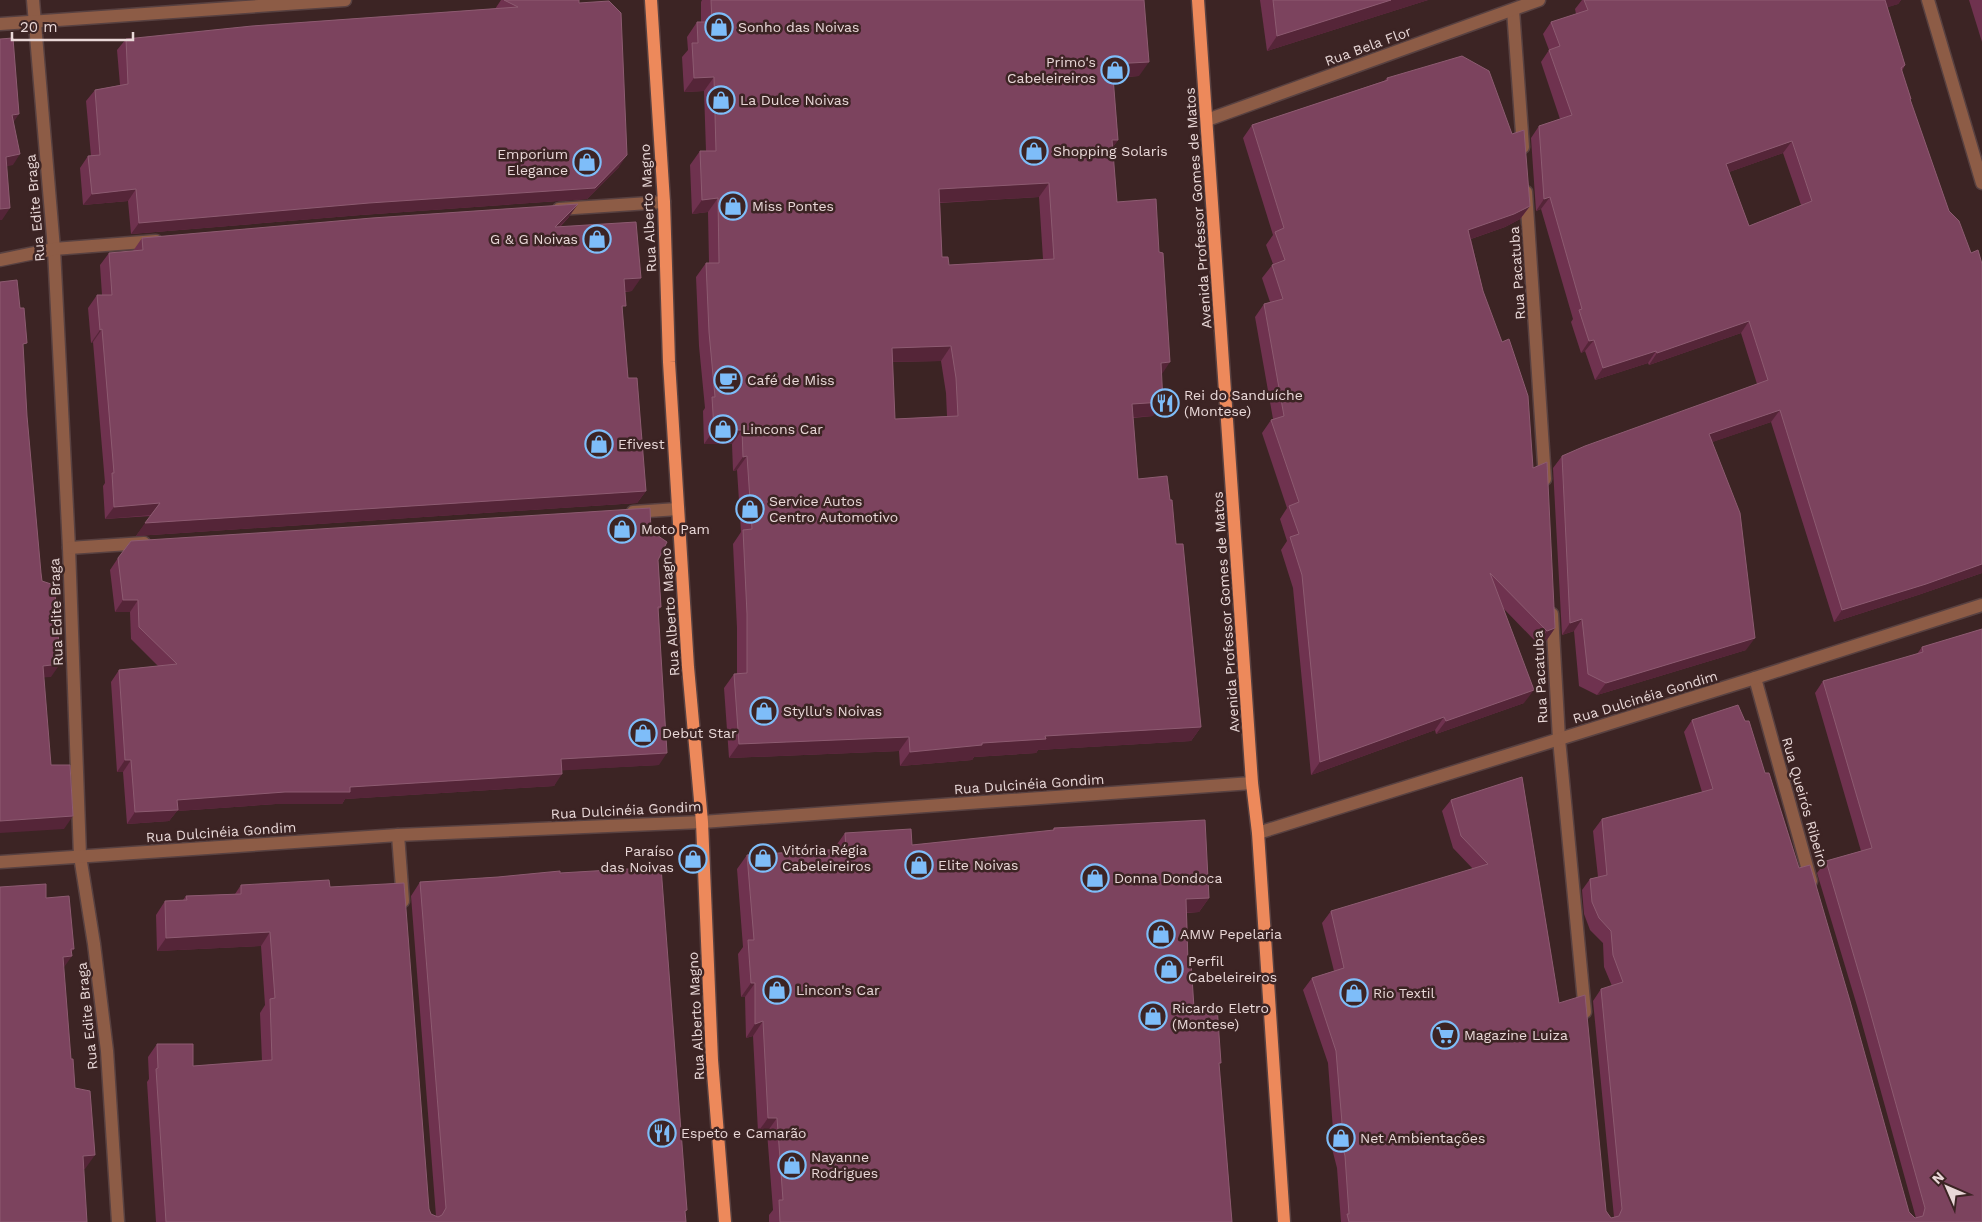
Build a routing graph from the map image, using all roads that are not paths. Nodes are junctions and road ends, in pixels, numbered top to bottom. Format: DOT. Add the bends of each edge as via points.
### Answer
graph roads {
  1 [pos="33,0"];
  2 [pos="345,0"];
  3 [pos="651,0"];
  4 [pos="1198,0"];
  5 [pos="1539,0"];
  6 [pos="1928,0"];
  7 [pos="1513,10"];
  8 [pos="35,20"];
  9 [pos="0,24"];
  10 [pos="1207,120"];
  11 [pos="1524,164"];
  12 [pos="1982,183"];
  13 [pos="1526,184"];
  14 [pos="664,202"];
  15 [pos="547,210"];
  16 [pos="174,239"];
  17 [pos="54,249"];
  18 [pos="0,260"];
  19 [pos="1546,487"];
  20 [pos="678,509"];
  21 [pos="619,513"];
  22 [pos="157,543"];
  23 [pos="69,548"];
  24 [pos="1552,605"];
  25 [pos="1982,605"];
  26 [pos="1755,678"];
  27 [pos="1559,739"];
  28 [pos="1252,783"];
  29 [pos="702,822"];
  30 [pos="1258,833"];
  31 [pos="398,835"];
  32 [pos="80,856"];
  33 [pos="0,862"];
  34 [pos="1816,897"];
  35 [pos="404,914"];
  36 [pos="1586,1026"];
  37 [pos="118,1222"];
  38 [pos="726,1222"];
  39 [pos="1284,1222"];
  1 -- 8 [label="street, Rua Edite Braga"];
  2 -- 8 [label="street"];
  3 -- 14 [label="main road, Rua Alberto Magno"];
  4 -- 10 [label="main road, Avenida Professor Gomes de Matos"];
  5 -- 7 [label="street, Rua Bela Flor"];
  6 -- 12 [label="street"];
  7 -- 10 [label="street, Rua Bela Flor"];
  7 -- 11 [label="street"];
  8 -- 9 [label="street"];
  8 -- 17 [label="street, Rua Edite Braga"];
  10 -- 28 [label="main road, Avenida Professor Gomes de Matos"];
  13 -- 19 [label="street, Rua Pacatuba"];
  14 -- 15 [label="street"];
  14 -- 20 [label="main road, Rua Alberto Magno"];
  16 -- 17 [label="street"];
  17 -- 18 [label="street"];
  17 -- 23 [label="street, Rua Edite Braga"];
  20 -- 21 [label="street"];
  20 -- 29 [label="main road, Rua Alberto Magno"];
  22 -- 23 [label="street"];
  23 -- 32 [label="street, Rua Edite Braga"];
  24 -- 27 [label="street, Rua Pacatuba"];
  25 -- 26 [label="street, Rua Dulcinéia Gondim"];
  26 -- 27 [label="street, Rua Dulcinéia Gondim"];
  26 -- 34 [label="street, Rua Queirós Ribeiro"];
  27 -- 30 [label="street, Rua Dulcinéia Gondim"];
  27 -- 36 [label="street, Rua Pacatuba"];
  28 -- 29 [label="street, Rua Dulcinéia Gondim"];
  28 -- 30 [label="main road, Avenida Professor Gomes de Matos"];
  29 -- 31 [label="street, Rua Dulcinéia Gondim"];
  29 -- 38 [label="main road, Rua Alberto Magno" via="712,1060"];
  30 -- 39 [label="main road, Avenida Professor Gomes de Matos"];
  31 -- 32 [label="street, Rua Dulcinéia Gondim"];
  31 -- 35 [label="street"];
  32 -- 33 [label="street, Rua Dulcinéia Gondim"];
  32 -- 37 [label="street, Rua Edite Braga" via="107,1051"];
}
